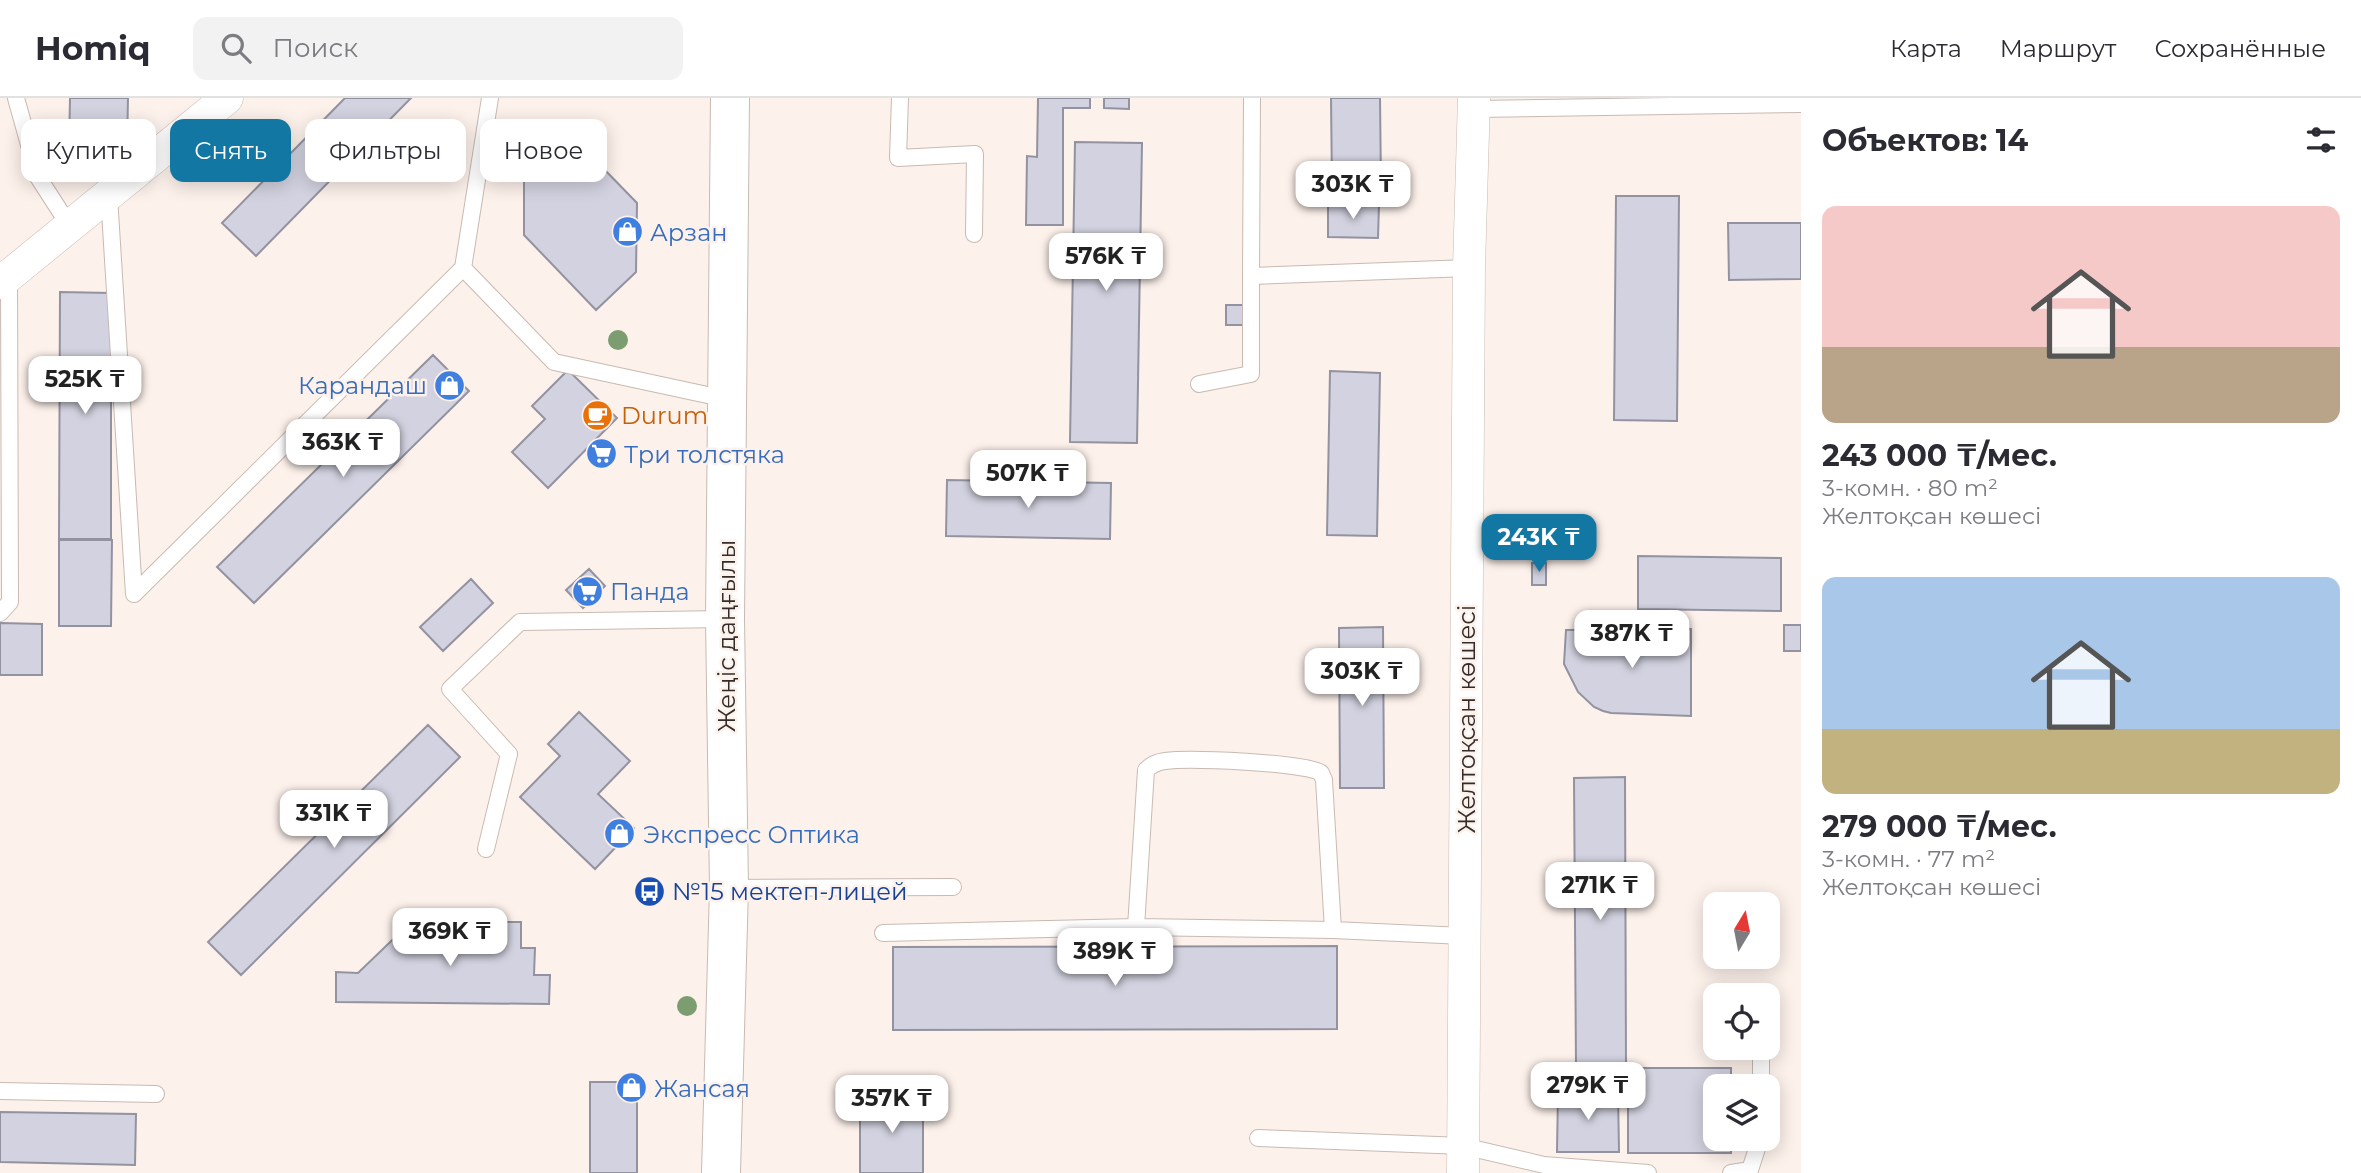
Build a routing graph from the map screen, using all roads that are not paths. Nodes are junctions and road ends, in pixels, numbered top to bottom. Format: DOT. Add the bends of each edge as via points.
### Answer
graph roads {
  1 [pos="16,98"];
  2 [pos="227,98"];
  3 [pos="490,98"];
  4 [pos="730,98"];
  5 [pos="900,98"];
  6 [pos="1252,98"];
  7 [pos="1562,102"];
  8 [pos="1474,103"];
  9 [pos="1801,104"];
  10 [pos="109,196"];
  11 [pos="69,225"];
  12 [pos="974,234"];
  13 [pos="463,268"];
  14 [pos="1469,268"];
  15 [pos="1251,276"];
  16 [pos="4,279"];
  17 [pos="1199,384"];
  18 [pos="726,399"];
  19 [pos="0,613"];
  20 [pos="725,619"];
  21 [pos="486,849"];
  22 [pos="953,887"];
  23 [pos="729,888"];
  24 [pos="1136,927"];
  25 [pos="1334,930"];
  26 [pos="883,933"];
  27 [pos="1464,936"];
  28 [pos="0,1091"];
  29 [pos="156,1094"];
  30 [pos="1258,1138"];
  31 [pos="1756,1151"];
  32 [pos="1463,1160"];
  33 [pos="721,1173"];
  34 [pos="1648,1173"];
  35 [pos="1731,1173"];
  1 -- 11 [label="lane" via="38,177"];
  2 -- 10 [label="street"];
  3 -- 13 [label="lane"];
  4 -- 18 [label="main road, Жеңіс даңғылы"];
  5 -- 12 [label="lane" via="898,158 975,154"];
  6 -- 15 [label="lane"];
  7 -- 8 [label="lane"];
  7 -- 9 [label="lane"];
  8 -- 14 [label="street, Желтоқсан көшесі"];
  10 -- 11 [label="street"];
  10 -- 13 [label="lane" via="134,594"];
  11 -- 16 [label="street"];
  13 -- 18 [label="lane" via="554,362"];
  14 -- 15 [label="lane"];
  14 -- 27 [label="street, Желтоқсан көшесі"];
  15 -- 17 [label="lane" via="1251,373"];
  16 -- 19 [label="lane" via="10,602"];
  18 -- 20 [label="main road, Жеңіс даңғылы"];
  20 -- 21 [label="lane" via="520,622 450,689 509,754"];
  20 -- 23 [label="main road, Жеңіс даңғылы"];
  22 -- 23 [label="lane"];
  23 -- 33 [label="main road, Жеңіс даңғылы"];
  24 -- 25 [label="lane"];
  24 -- 25 [label="lane" via="1146,770 1165,761 1216,760 1302,766 1321,773"];
  24 -- 26 [label="lane"];
  25 -- 27 [label="lane"];
  27 -- 32 [label="street, Желтоқсан көшесі"];
  28 -- 29 [label="lane"];
  30 -- 32 [label="lane"];
  31 -- 35 [label="lane" via="1750,1170"];
  32 -- 34 [label="lane"];
}
